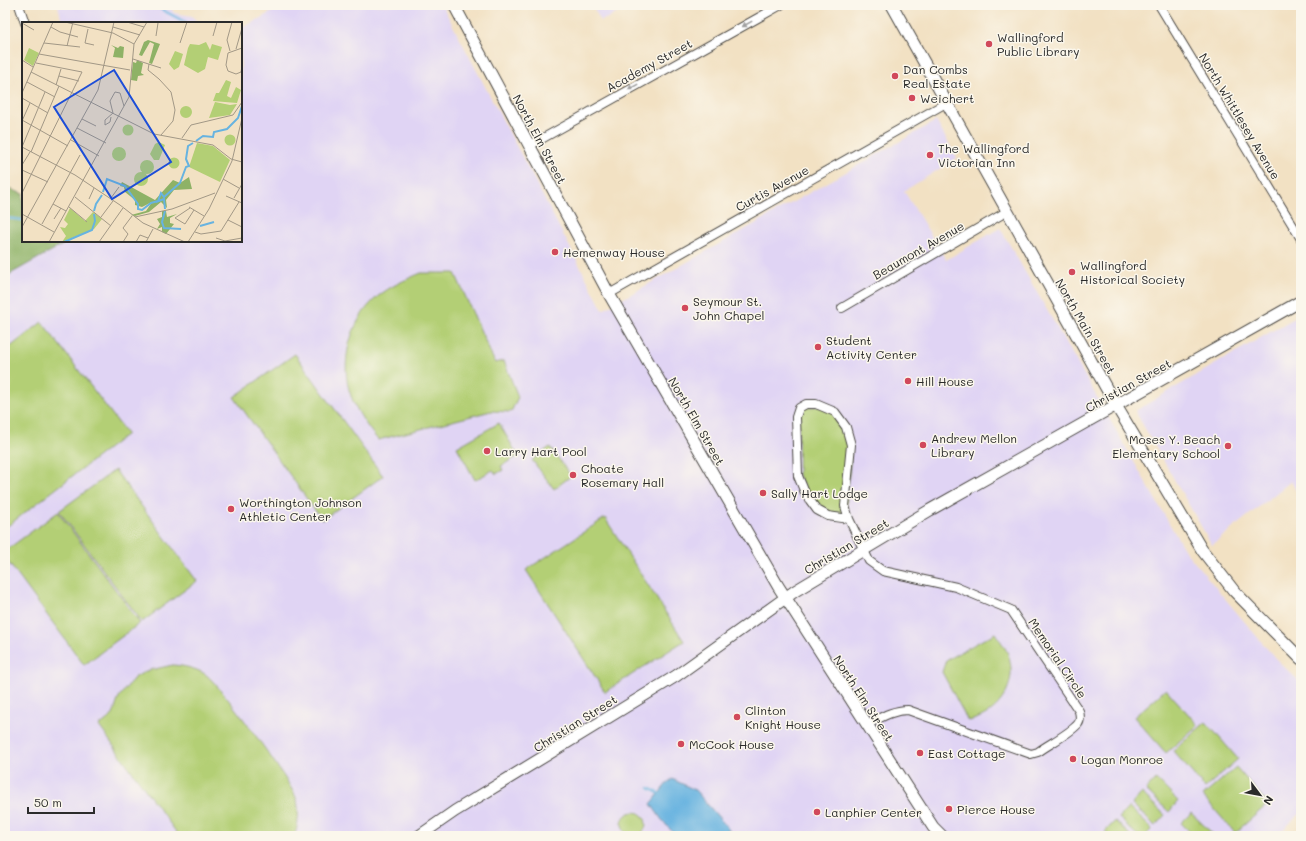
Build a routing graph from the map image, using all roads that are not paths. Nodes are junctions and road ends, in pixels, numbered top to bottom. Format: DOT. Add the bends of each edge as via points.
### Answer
graph roads {
  1 [pos="19,5"];
  2 [pos="454,5"];
  3 [pos="781,5"];
  4 [pos="892,5"];
  5 [pos="1158,5"];
  6 [pos="25,22"];
  7 [pos="946,103"];
  8 [pos="529,146"];
  9 [pos="1006,212"];
  10 [pos="1301,238"];
  11 [pos="609,294"];
  12 [pos="1301,301"];
  13 [pos="842,308"];
  14 [pos="1116,406"];
  15 [pos="849,519"];
  16 [pos="863,551"];
  17 [pos="785,598"];
  18 [pos="1301,659"];
  19 [pos="866,724"];
  20 [pos="418,836"];
  21 [pos="942,836"];
  1 -- 6 [label="street"];
  2 -- 8 [label="main road, North Elm Street"];
  3 -- 8 [label="street, Academy Street, one-way"];
  4 -- 7 [label="main road, North Main Street"];
  5 -- 10 [label="street, North Whittlesey Avenue"];
  7 -- 9 [label="main road, North Main Street"];
  7 -- 11 [label="street, Curtis Avenue"];
  8 -- 11 [label="main road, North Elm Street"];
  9 -- 13 [label="street, Beaumont Avenue"];
  9 -- 14 [label="main road, North Main Street"];
  11 -- 17 [label="main road, North Elm Street"];
  12 -- 14 [label="main road, Christian Street"];
  14 -- 16 [label="main road, Christian Street" via="930,510"];
  14 -- 18 [label="main road, North Main Street" via="1202,550 1239,596"];
  15 -- 15 [label="street" via="845,506 850,435 835,412 816,404 806,404 799,408 796,417 798,476 806,495 817,510 828,516"];
  15 -- 16 [label="street"];
  16 -- 17 [label="main road, Christian Street"];
  16 -- 19 [label="street, Memorial Circle" via="869,561 883,571 956,587 1011,610 1080,716 1079,723 1073,728 1031,754 908,710 894,711"];
  17 -- 19 [label="main road, North Elm Street"];
  17 -- 20 [label="main road, Christian Street" via="676,676"];
  19 -- 21 [label="main road, North Elm Street" via="933,827"];
}
